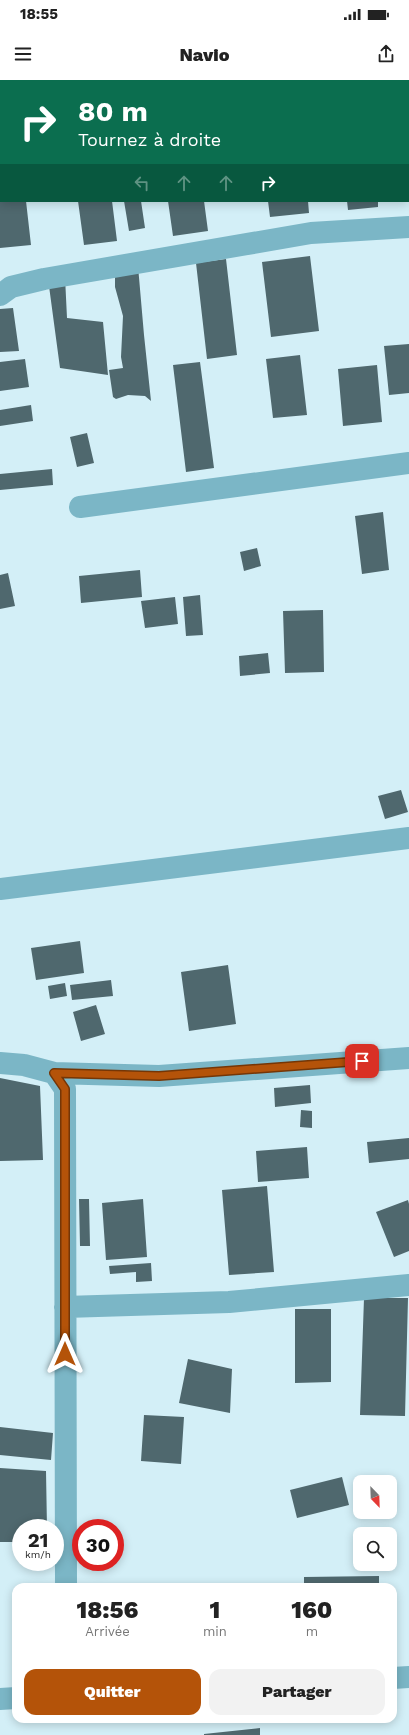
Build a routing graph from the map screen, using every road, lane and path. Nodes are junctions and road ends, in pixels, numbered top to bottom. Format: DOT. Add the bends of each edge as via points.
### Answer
graph roads {
  1 [pos="409,226"];
  2 [pos="0,295"];
  3 [pos="409,463"];
  4 [pos="80,507"];
  5 [pos="409,838"];
  6 [pos="0,889"];
  7 [pos="409,1058"];
  8 [pos="0,1063"];
  9 [pos="54,1073"];
  10 [pos="409,1285"];
  11 [pos="65,1307"];
  12 [pos="66,1583"];
  13 [pos="409,1677"];
  14 [pos="397,1678"];
  15 [pos="12,1698"];
  16 [pos="0,1699"];
  1 -- 2 [label="street" via="311,233 44,279 11,287"];
  3 -- 4 [label="street"];
  5 -- 6 [label="street"];
  7 -- 9 [label="street" via="159,1076"];
  8 -- 9 [label="street" via="24,1065"];
  9 -- 11 [label="street" via="65,1089"];
  10 -- 11 [label="street" via="229,1302"];
  11 -- 12 [label="street"];
  13 -- 14 [label="street"];
  15 -- 16 [label="street"];
}
